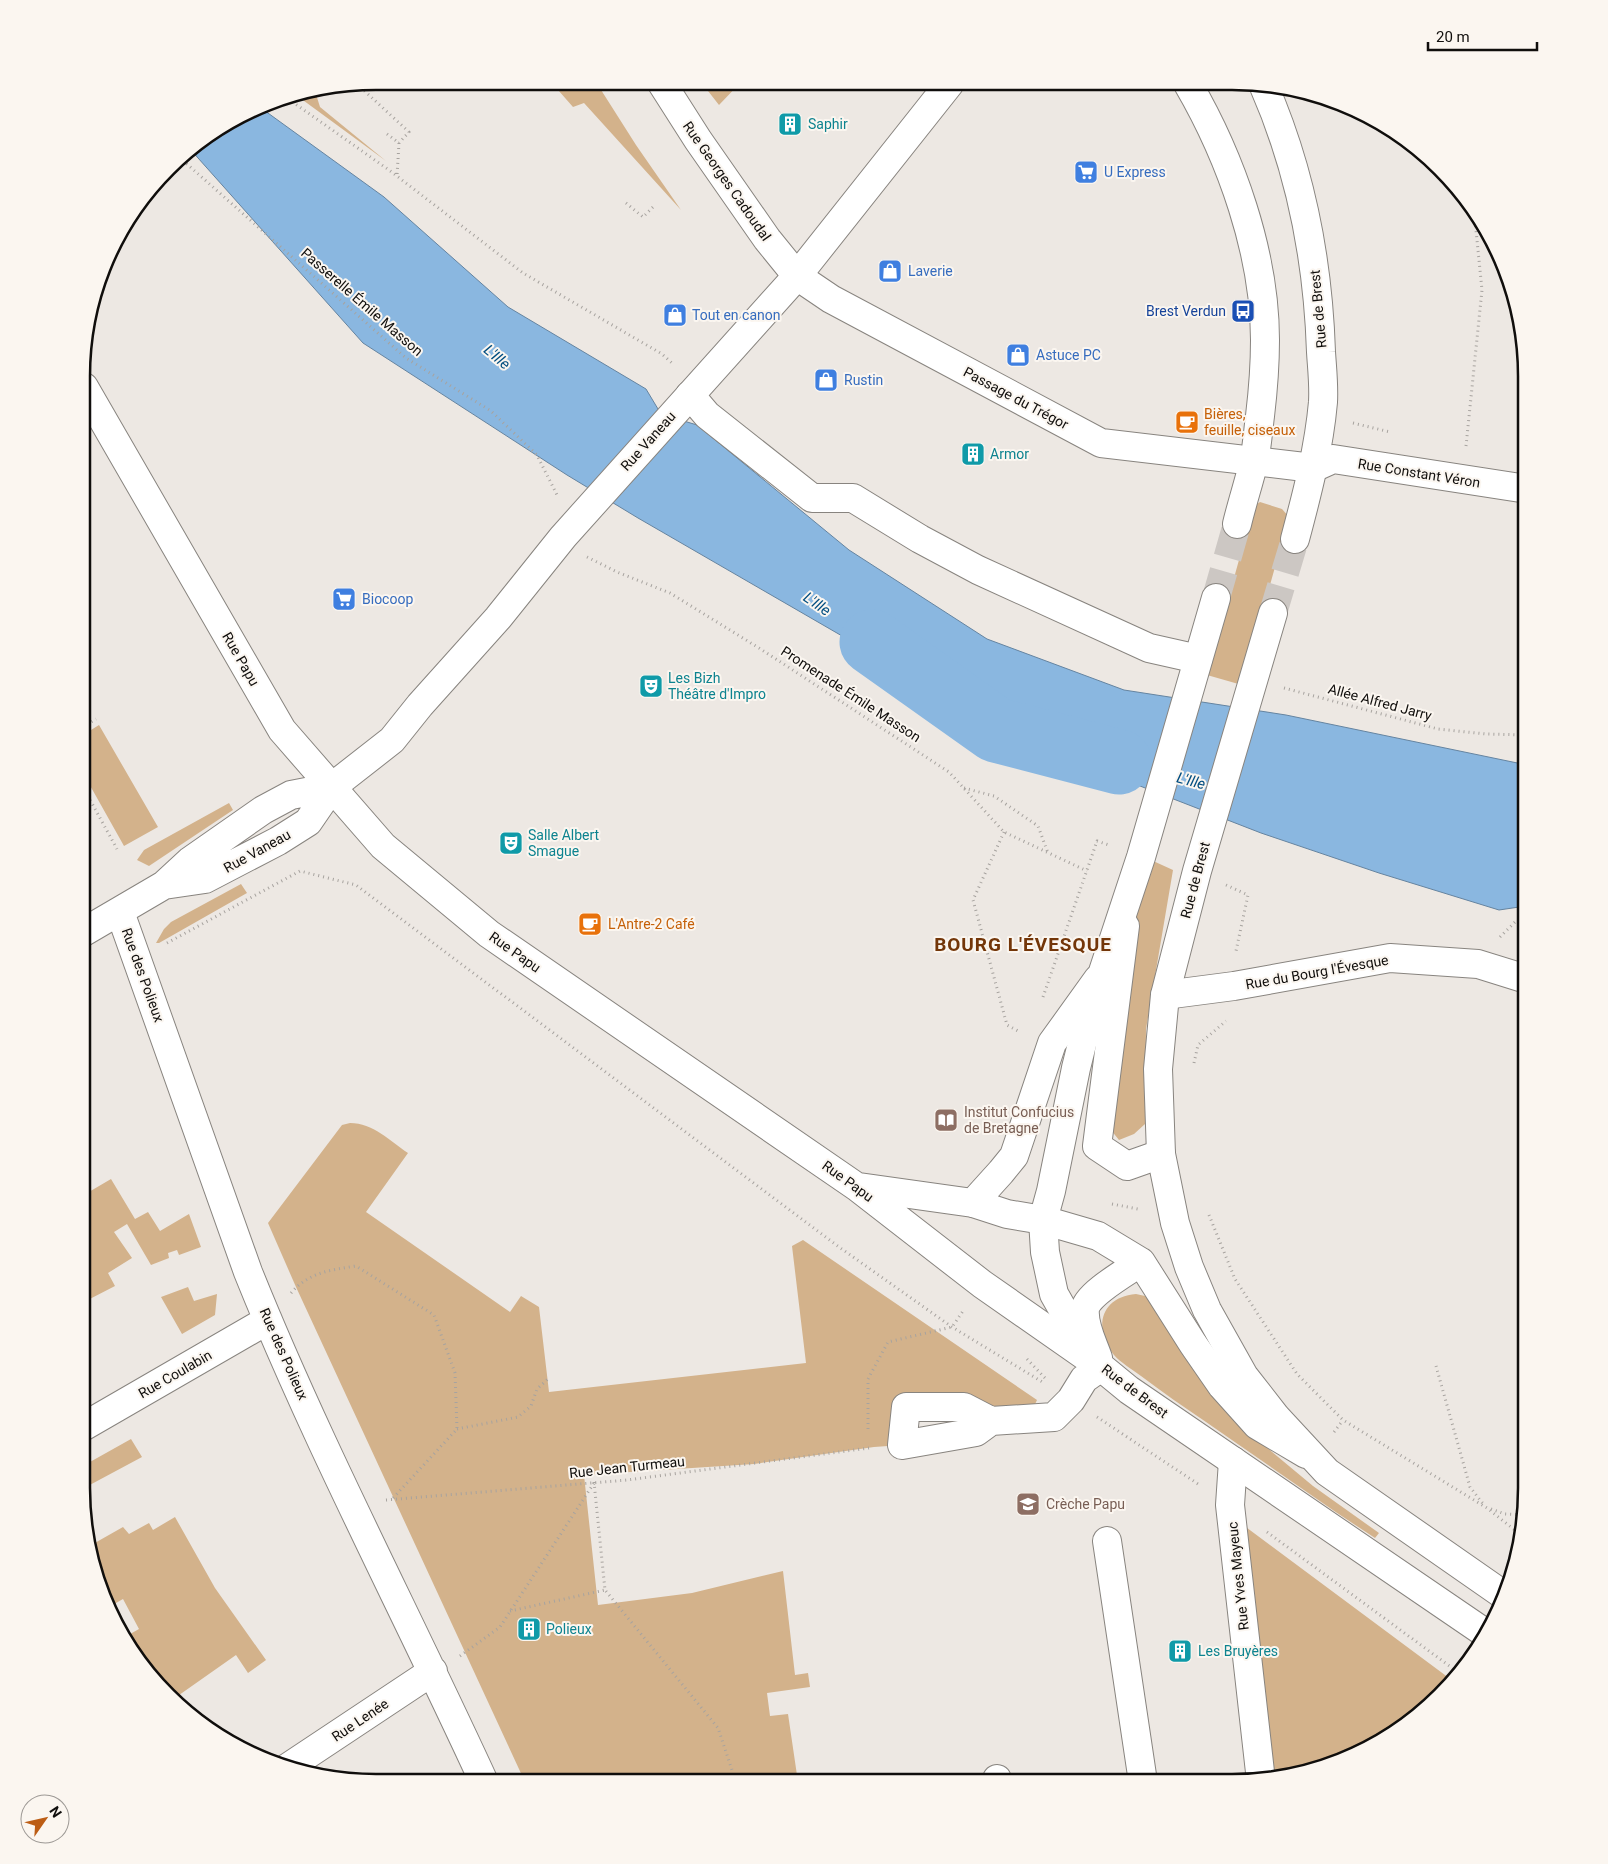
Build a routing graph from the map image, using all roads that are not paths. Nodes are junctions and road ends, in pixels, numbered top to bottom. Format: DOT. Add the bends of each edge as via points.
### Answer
graph roads {
  1 [pos="666,90"];
  2 [pos="944,90"];
  3 [pos="1192,90"];
  4 [pos="1266,92"];
  5 [pos="797,276"];
  6 [pos="689,395"];
  7 [pos="90,397"];
  8 [pos="1254,460"];
  9 [pos="1313,468"];
  10 [pos="1518,488"];
  11 [pos="1237,524"];
  12 [pos="1295,539"];
  13 [pos="1216,598"];
  14 [pos="1273,613"];
  15 [pos="1195,668"];
  16 [pos="332,787"];
  17 [pos="1130,890"];
  18 [pos="120,912"];
  19 [pos="90,928"];
  20 [pos="1103,972"];
  21 [pos="1518,976"];
  22 [pos="1165,995"];
  23 [pos="1161,1154"];
  24 [pos="857,1187"];
  25 [pos="973,1204"];
  26 [pos="1043,1220"];
  27 [pos="1141,1262"];
  28 [pos="268,1320"];
  29 [pos="1101,1367"];
  30 [pos="991,1421"];
  31 [pos="90,1423"];
  32 [pos="1314,1458"];
  33 [pos="1233,1461"];
  34 [pos="1107,1541"];
  35 [pos="1499,1591"];
  36 [pos="1481,1629"];
  37 [pos="433,1671"];
  38 [pos="296,1762"];
  39 [pos="1260,1773"];
  40 [pos="480,1774"];
  41 [pos="1141,1774"];
  1 -- 5 [label="street, Rue Georges Cadoudal" via="767,239"];
  2 -- 5 [label="street, Rue Vaneau"];
  3 -- 8 [label="street" via="1236,186 1250,232 1260,284 1265,357"];
  4 -- 9 [label="street, Rue de Brest" via="1291,161 1313,252 1323,401"];
  5 -- 6 [label="street, Rue Vaneau"];
  5 -- 8 [label="street, Passage du Trégor" via="831,299 1101,444"];
  6 -- 15 [label="street" via="707,415 812,498 853,498 978,570"];
  6 -- 16 [label="street, Rue Vaneau" via="563,536 498,618 392,740"];
  7 -- 16 [label="street, Rue Papu" via="282,730"];
  8 -- 9 [label="street, Passage du Trégor"];
  8 -- 11 [label="street"];
  9 -- 10 [label="street, Rue Constant Véron" via="1333,458"];
  9 -- 12 [label="street, Rue de Brest"];
  13 -- 15 [label="street, Rue de Brest"];
  14 -- 22 [label="street, Rue de Brest" via="1197,871"];
  15 -- 17 [label="street, Rue de Brest"];
  16 -- 18 [label="street, Rue Vaneau" via="308,822 278,842 205,880 164,885"];
  16 -- 24 [label="street, Rue Papu" via="382,846 489,934"];
  17 -- 20 [label="street, Rue de Brest"];
  17 -- 23 [label="street, Rue de Brest" via="1097,1146 1127,1166"];
  18 -- 19 [label="street, Rue Vaneau"];
  18 -- 28 [label="street, Rue des Polieux"];
  20 -- 25 [label="street, Rue de Brest" via="1052,1043 1014,1156"];
  20 -- 26 [label="street, Rue de Brest" via="1076,1068"];
  21 -- 22 [label="street, Rue du Bourg l'Évesque" via="1478,964 1390,958 1234,973"];
  22 -- 23 [label="street, Rue de Brest" via="1158,1069"];
  23 -- 32 [label="street, Rue de Brest" via="1175,1223 1207,1310 1244,1376"];
  24 -- 25 [label="street"];
  24 -- 29 [label="street, Rue Papu" via="982,1284"];
  25 -- 26 [label="street"];
  26 -- 27 [label="street" via="1098,1236"];
  26 -- 29 [label="street, Rue de Brest" via="1045,1252 1054,1294"];
  27 -- 29 [label="street" via="1090,1298 1084,1307 1085,1321"];
  27 -- 32 [label="street" via="1222,1386 1257,1425"];
  28 -- 31 [label="street, Rue Coulabin"];
  28 -- 37 [label="street, Rue des Polieux" via="353,1507"];
  29 -- 30 [label="street" via="1084,1379 1063,1408"];
  29 -- 33 [label="street, Rue de Brest"];
  30 -- 30 [label="street" via="964,1407 906,1407 902,1445 976,1432"];
  32 -- 35 [label="street, Rue de Brest" via="1327,1472"];
  33 -- 36 [label="street, Rue de Brest"];
  33 -- 39 [label="street, Rue Yves Mayeuc" via="1230,1505"];
  34 -- 41 [label="street"];
  37 -- 38 [label="street, Rue Lenée"];
  37 -- 40 [label="street, Rue des Polieux"];
}
